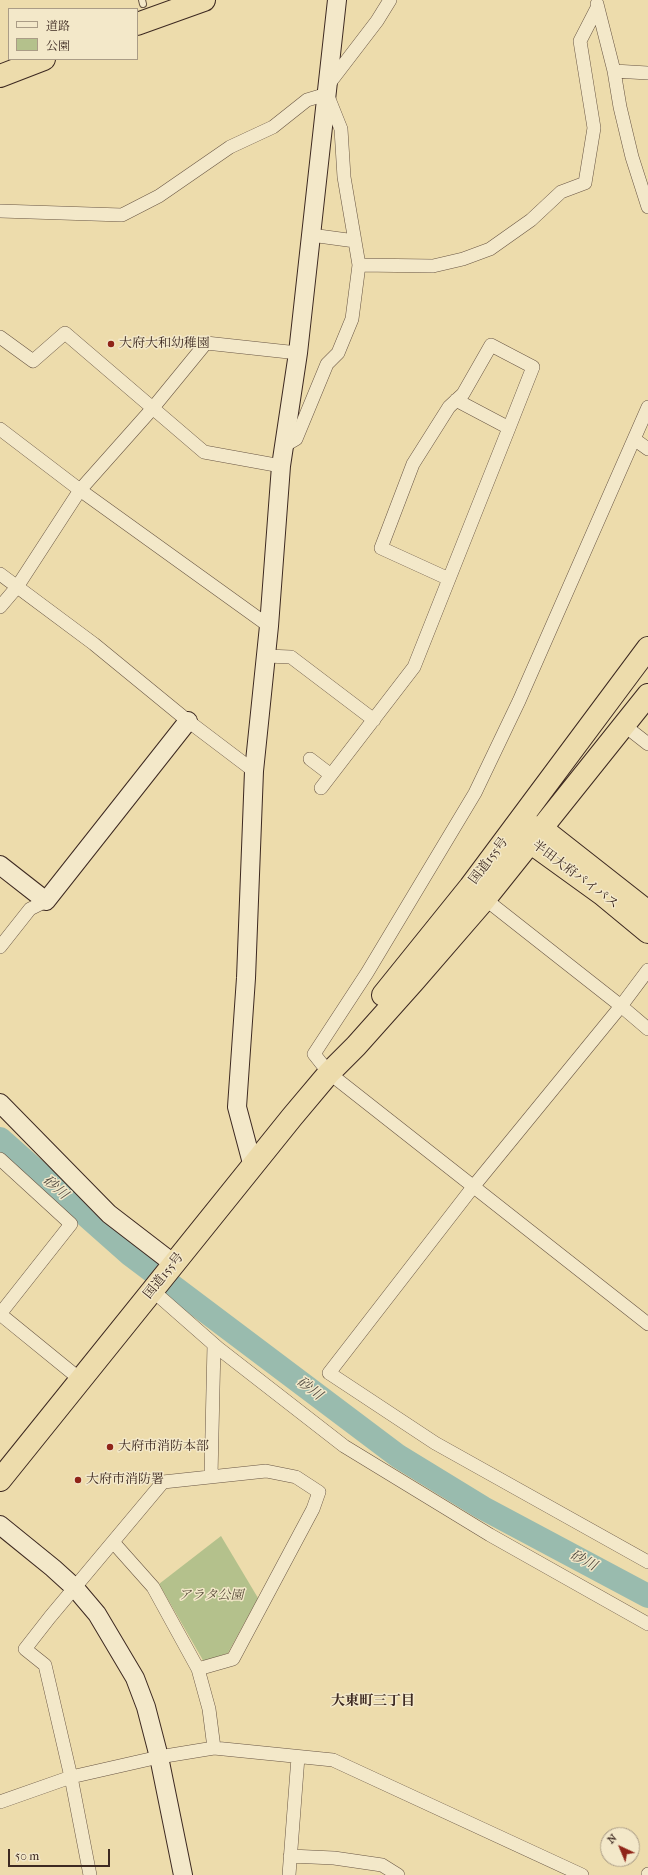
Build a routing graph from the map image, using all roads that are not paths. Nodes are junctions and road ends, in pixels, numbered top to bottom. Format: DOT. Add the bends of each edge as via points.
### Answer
graph roads {
  1 [pos="337,0"];
  2 [pos="390,0"];
  3 [pos="197,1"];
  4 [pos="597,4"];
  5 [pos="141,9"];
  6 [pos="41,60"];
  7 [pos="614,71"];
  8 [pos="648,74"];
  9 [pos="0,76"];
  10 [pos="327,89"];
  11 [pos="648,207"];
  12 [pos="0,212"];
  13 [pos="311,235"];
  14 [pos="355,241"];
  15 [pos="359,265"];
  16 [pos="0,336"];
  17 [pos="298,354"];
  18 [pos="456,400"];
  19 [pos="648,407"];
  20 [pos="152,409"];
  21 [pos="0,428"];
  22 [pos="509,428"];
  23 [pos="634,439"];
  24 [pos="284,446"];
  25 [pos="648,449"];
  26 [pos="281,466"];
  27 [pos="80,490"];
  28 [pos="0,574"];
  29 [pos="449,579"];
  30 [pos="17,587"];
  31 [pos="0,607"];
  32 [pos="269,626"];
  33 [pos="648,648"];
  34 [pos="266,656"];
  35 [pos="648,695"];
  36 [pos="374,720"];
  37 [pos="188,721"];
  38 [pos="624,726"];
  39 [pos="648,744"];
  40 [pos="310,759"];
  41 [pos="254,771"];
  42 [pos="332,775"];
  43 [pos="321,788"];
  44 [pos="518,824"];
  45 [pos="535,835"];
  46 [pos="0,865"];
  47 [pos="485,899"];
  48 [pos="46,900"];
  49 [pos="648,912"];
  50 [pos="648,932"];
  51 [pos="0,947"];
  52 [pos="648,970"];
  53 [pos="621,1006"];
  54 [pos="648,1028"];
  55 [pos="329,1073"];
  56 [pos="0,1103"];
  57 [pos="1,1161"];
  58 [pos="253,1167"];
  59 [pos="474,1187"];
  60 [pos="173,1264"];
  61 [pos="152,1290"];
  62 [pos="0,1314"];
  63 [pos="648,1324"];
  64 [pos="214,1345"];
  65 [pos="81,1380"];
  66 [pos="211,1476"];
  67 [pos="0,1480"];
  68 [pos="0,1525"];
  69 [pos="113,1542"];
  70 [pos="648,1562"];
  71 [pos="75,1588"];
  72 [pos="648,1624"];
  73 [pos="198,1670"];
  74 [pos="214,1748"];
  75 [pos="159,1757"];
  76 [pos="298,1757"];
  77 [pos="70,1777"];
  78 [pos="0,1802"];
  79 [pos="290,1856"];
  80 [pos="90,1875"];
  81 [pos="183,1875"];
  82 [pos="289,1875"];
  83 [pos="398,1875"];
  84 [pos="582,1875"];
  1 -- 10 [label="street"];
  2 -- 10 [label="street"];
  3 -- 5 [label="highway"];
  4 -- 7 [label="street"];
  4 -- 15 [label="street" via="580,41 594,128 585,183 561,192 531,220 490,249 463,259 433,266"];
  6 -- 9 [label="highway"];
  7 -- 8 [label="street"];
  7 -- 11 [label="street" via="632,157"];
  10 -- 12 [label="street" via="307,100 273,127 230,147 159,196 122,215"];
  10 -- 13 [label="street"];
  10 -- 14 [label="street" via="341,129 344,177"];
  13 -- 14 [label="street"];
  13 -- 17 [label="street"];
  14 -- 15 [label="street"];
  15 -- 24 [label="street" via="352,319 338,353 327,364 296,439"];
  16 -- 20 [label="street" via="33,361 65,333"];
  17 -- 20 [label="street" via="206,343"];
  17 -- 24 [label="street"];
  18 -- 22 [label="street"];
  18 -- 22 [label="street" via="463,394 491,345 533,367"];
  18 -- 29 [label="street" via="413,464 382,548"];
  19 -- 23 [label="street"];
  20 -- 26 [label="street" via="204,452"];
  20 -- 27 [label="street"];
  21 -- 27 [label="street"];
  22 -- 29 [label="street"];
  23 -- 25 [label="street"];
  23 -- 55 [label="street" via="519,701 475,793 367,974 314,1054"];
  24 -- 26 [label="street"];
  26 -- 32 [label="street"];
  27 -- 30 [label="street"];
  27 -- 32 [label="street"];
  28 -- 30 [label="street"];
  29 -- 36 [label="street" via="414,667"];
  30 -- 31 [label="street"];
  30 -- 37 [label="street" via="94,644"];
  32 -- 34 [label="street"];
  33 -- 44 [label="highway, 国道155号"];
  34 -- 36 [label="street" via="291,657"];
  34 -- 41 [label="street"];
  35 -- 38 [label="highway, 国道155号"];
  36 -- 42 [label="street"];
  37 -- 41 [label="street"];
  37 -- 48 [label="street"];
  38 -- 39 [label="street"];
  38 -- 45 [label="highway, 国道155号"];
  40 -- 42 [label="street"];
  41 -- 58 [label="street" via="246,978 237,1107"];
  42 -- 43 [label="street"];
  44 -- 45 [label="highway, 半田大府パイパス"];
  44 -- 55 [label="highway, 国道155号" via="350,1038"];
  45 -- 47 [label="highway, 国道155号"];
  45 -- 49 [label="highway, 半田大府パイパス"];
  45 -- 50 [label="highway, 半田大府パイパス"];
  46 -- 48 [label="street"];
  47 -- 53 [label="street"];
  47 -- 55 [label="highway, 国道155号" via="361,1041"];
  48 -- 51 [label="street" via="30,909"];
  52 -- 53 [label="street"];
  53 -- 54 [label="street"];
  53 -- 59 [label="street"];
  55 -- 58 [label="highway, 国道155号"];
  55 -- 59 [label="street"];
  56 -- 60 [label="street" via="109,1214"];
  57 -- 62 [label="street" via="71,1224"];
  58 -- 60 [label="highway, 国道155号"];
  59 -- 63 [label="street"];
  59 -- 70 [label="street" via="329,1373 435,1442"];
  60 -- 61 [label="highway, 国道155号"];
  61 -- 64 [label="street"];
  61 -- 65 [label="highway, 国道155号"];
  62 -- 65 [label="street"];
  64 -- 66 [label="street"];
  64 -- 72 [label="street" via="344,1446 490,1535"];
  65 -- 67 [label="highway, 国道155号"];
  66 -- 69 [label="street" via="163,1482"];
  66 -- 73 [label="street" via="266,1471 296,1477 319,1492 313,1509 233,1658"];
  68 -- 71 [label="street"];
  69 -- 71 [label="street"];
  69 -- 73 [label="street" via="153,1587"];
  71 -- 75 [label="street" via="98,1614 135,1678 146,1707"];
  71 -- 77 [label="street" via="26,1649 45,1665"];
  73 -- 74 [label="street" via="209,1709"];
  74 -- 75 [label="street"];
  74 -- 76 [label="street"];
  75 -- 77 [label="street"];
  75 -- 81 [label="street"];
  76 -- 79 [label="street"];
  76 -- 84 [label="street" via="332,1760"];
  77 -- 78 [label="street"];
  77 -- 80 [label="street"];
  79 -- 82 [label="street"];
  79 -- 83 [label="street" via="334,1858 382,1865"];
}
